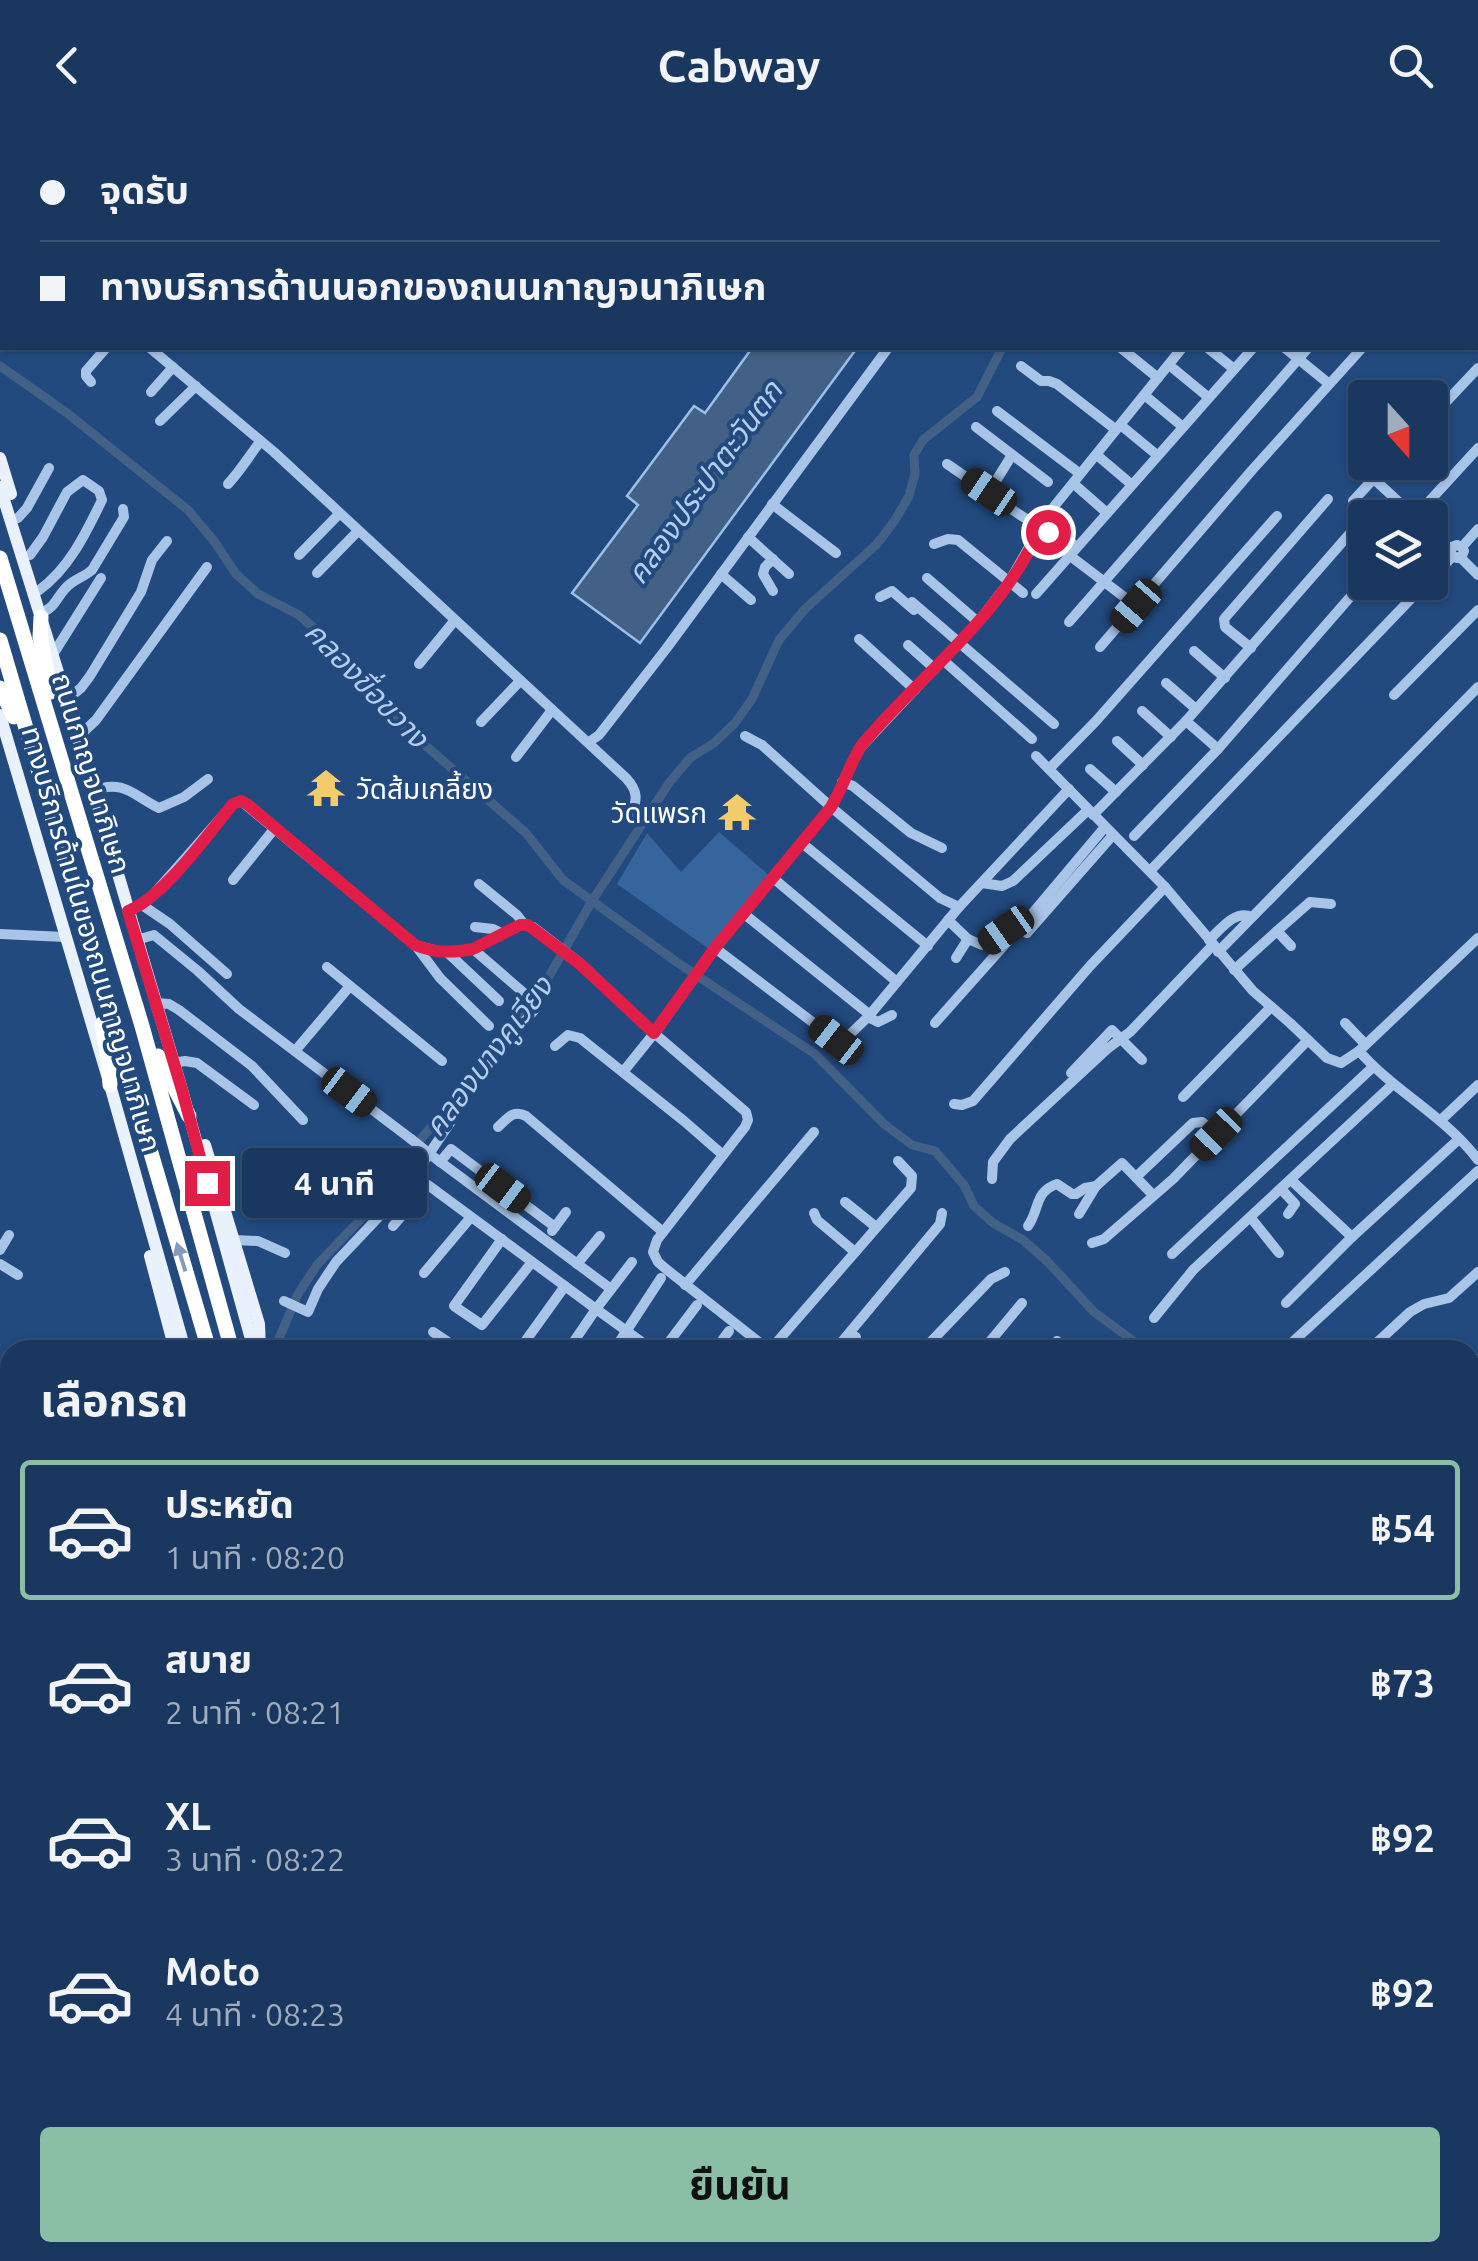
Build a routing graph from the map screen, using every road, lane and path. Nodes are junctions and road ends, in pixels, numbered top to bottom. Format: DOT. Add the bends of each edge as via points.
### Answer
graph roads {
  1 [pos="104,350"];
  2 [pos="152,350"];
  3 [pos="887,350"];
  4 [pos="1123,350"];
  5 [pos="1163,350"];
  6 [pos="1181,350"];
  7 [pos="1210,350"];
  8 [pos="1251,350"];
  9 [pos="1288,350"];
  10 [pos="1306,350"];
  11 [pos="1360,350"];
  12 [pos="1298,358"];
  13 [pos="1174,363"];
  14 [pos="1021,366"];
  15 [pos="173,367"];
  16 [pos="1478,368"];
  17 [pos="1234,369"];
  18 [pos="1158,378"];
  19 [pos="91,382"];
  20 [pos="1328,383"];
  21 [pos="196,386"];
  22 [pos="151,392"];
  23 [pos="1148,398"];
  24 [pos="1208,398"];
  25 [pos="1448,400"];
  26 [pos="997,411"];
  27 [pos="160,421"];
  28 [pos="976,427"];
  29 [pos="1182,427"];
  30 [pos="1119,428"];
  31 [pos="260,442"];
  32 [pos="1478,448"];
  33 [pos="1012,455"];
  34 [pos="1157,455"];
  35 [pos="1098,456"];
  36 [pos="0,458"];
  37 [pos="947,464"];
  38 [pos="50,468"];
  39 [pos="1076,478"];
  40 [pos="1373,480"];
  41 [pos="1375,480"];
  42 [pos="1048,482"];
  43 [pos="228,484"];
  44 [pos="1132,484"];
  45 [pos="0,487"];
  46 [pos="989,492"];
  47 [pos="1328,500"];
  48 [pos="1353,500"];
  49 [pos="1397,500"];
  50 [pos="1431,500"];
  51 [pos="772,504"];
  52 [pos="123,509"];
  53 [pos="1107,513"];
  54 [pos="339,514"];
  55 [pos="1046,516"];
  56 [pos="1277,516"];
  57 [pos="18,518"];
  58 [pos="1040,528"];
  59 [pos="1478,530"];
  60 [pos="358,531"];
  61 [pos="748,536"];
  62 [pos="1348,536"];
  63 [pos="167,541"];
  64 [pos="934,544"];
  65 [pos="1448,545"];
  66 [pos="1071,547"];
  67 [pos="1456,552"];
  68 [pos="836,553"];
  69 [pos="30,555"];
  70 [pos="298,555"];
  71 [pos="0,558"];
  72 [pos="773,560"];
  73 [pos="1448,561"];
  74 [pos="207,567"];
  75 [pos="317,573"];
  76 [pos="721,574"];
  77 [pos="789,574"];
  78 [pos="1478,576"];
  79 [pos="101,578"];
  80 [pos="928,578"];
  81 [pos="1009,582"];
  82 [pos="1103,582"];
  83 [pos="774,591"];
  84 [pos="1023,593"];
  85 [pos="1036,594"];
  86 [pos="880,596"];
  87 [pos="751,600"];
  88 [pos="1348,600"];
  89 [pos="1411,600"];
  90 [pos="912,602"];
  91 [pos="39,606"];
  92 [pos="1136,606"];
  93 [pos="1478,610"];
  94 [pos="456,620"];
  95 [pos="978,622"];
  96 [pos="1068,622"];
  97 [pos="859,639"];
  98 [pos="0,640"];
  99 [pos="908,645"];
  100 [pos="958,645"];
  101 [pos="1100,647"];
  102 [pos="1251,648"];
  103 [pos="1194,651"];
  104 [pos="52,656"];
  105 [pos="419,664"];
  106 [pos="939,664"];
  107 [pos="1224,678"];
  108 [pos="520,681"];
  109 [pos="1166,683"];
  110 [pos="1478,687"];
  111 [pos="0,688"];
  112 [pos="915,690"];
  113 [pos="1394,695"];
  114 [pos="66,700"];
  115 [pos="1196,708"];
  116 [pos="552,710"];
  117 [pos="1142,712"];
  118 [pos="0,715"];
  119 [pos="1186,721"];
  120 [pos="481,722"];
  121 [pos="1054,724"];
  122 [pos="54,731"];
  123 [pos="746,736"];
  124 [pos="1171,737"];
  125 [pos="77,738"];
  126 [pos="1032,739"];
  127 [pos="588,742"];
  128 [pos="1117,742"];
  129 [pos="1218,749"];
  130 [pos="34,756"];
  131 [pos="1036,756"];
  132 [pos="516,757"];
  133 [pos="1143,765"];
  134 [pos="1049,768"];
  135 [pos="1090,769"];
  136 [pos="208,778"];
  137 [pos="842,782"];
  138 [pos="1069,789"];
  139 [pos="92,790"];
  140 [pos="1116,792"];
  141 [pos="831,807"];
  142 [pos="1090,813"];
  143 [pos="631,816"];
  144 [pos="274,828"];
  145 [pos="1109,831"];
  146 [pos="1134,836"];
  147 [pos="802,843"];
  148 [pos="942,848"];
  149 [pos="1150,872"];
  150 [pos="773,878"];
  151 [pos="233,880"];
  152 [pos="982,882"];
  153 [pos="479,884"];
  154 [pos="1165,887"];
  155 [pos="1331,904"];
  156 [pos="142,906"];
  157 [pos="958,908"];
  158 [pos="128,911"];
  159 [pos="743,913"];
  160 [pos="948,920"];
  161 [pos="524,924"];
  162 [pos="475,927"];
  163 [pos="1006,930"];
  164 [pos="1277,931"];
  165 [pos="502,933"];
  166 [pos="0,934"];
  167 [pos="1027,934"];
  168 [pos="65,937"];
  169 [pos="1478,938"];
  170 [pos="968,939"];
  171 [pos="136,940"];
  172 [pos="415,945"];
  173 [pos="1213,945"];
  174 [pos="928,946"];
  175 [pos="1291,946"];
  176 [pos="715,948"];
  177 [pos="473,949"];
  178 [pos="448,953"];
  179 [pos="91,955"];
  180 [pos="956,958"];
  181 [pos="327,967"];
  182 [pos="1234,970"];
  183 [pos="227,974"];
  184 [pos="896,982"];
  185 [pos="350,986"];
  186 [pos="499,1000"];
  187 [pos="156,1003"];
  188 [pos="1271,1006"];
  189 [pos="892,1015"];
  190 [pos="869,1016"];
  191 [pos="935,1023"];
  192 [pos="1346,1023"];
  193 [pos="142,1026"];
  194 [pos="489,1026"];
  195 [pos="654,1033"];
  196 [pos="1122,1038"];
  197 [pos="1308,1040"];
  198 [pos="554,1046"];
  199 [pos="1362,1048"];
  200 [pos="296,1051"];
  201 [pos="1142,1060"];
  202 [pos="442,1061"];
  203 [pos="174,1063"];
  204 [pos="1373,1067"];
  205 [pos="623,1072"];
  206 [pos="110,1084"];
  207 [pos="1392,1084"];
  208 [pos="1478,1085"];
  209 [pos="1183,1097"];
  210 [pos="954,1104"];
  211 [pos="254,1105"];
  212 [pos="190,1119"];
  213 [pos="303,1120"];
  214 [pos="1441,1120"];
  215 [pos="498,1127"];
  216 [pos="814,1132"];
  217 [pos="1216,1134"];
  218 [pos="1459,1139"];
  219 [pos="996,1147"];
  220 [pos="1476,1153"];
  221 [pos="723,1155"];
  222 [pos="436,1158"];
  223 [pos="898,1161"];
  224 [pos="1478,1171"];
  225 [pos="1136,1177"];
  226 [pos="922,1179"];
  227 [pos="992,1179"];
  228 [pos="1292,1180"];
  229 [pos="1096,1186"];
  230 [pos="911,1188"];
  231 [pos="1281,1188"];
  232 [pos="1153,1195"];
  233 [pos="844,1202"];
  234 [pos="566,1212"];
  235 [pos="814,1213"];
  236 [pos="942,1213"];
  237 [pos="1079,1214"];
  238 [pos="1288,1214"];
  239 [pos="471,1216"];
  240 [pos="1251,1218"];
  241 [pos="393,1226"];
  242 [pos="1028,1226"];
  243 [pos="555,1227"];
  244 [pos="876,1228"];
  245 [pos="663,1232"];
  246 [pos="10,1235"];
  247 [pos="600,1236"];
  248 [pos="1352,1237"];
  249 [pos="153,1240"];
  250 [pos="234,1240"];
  251 [pos="502,1240"];
  252 [pos="545,1240"];
  253 [pos="1092,1243"];
  254 [pos="0,1250"];
  255 [pos="855,1252"];
  256 [pos="285,1253"];
  257 [pos="1279,1253"];
  258 [pos="1172,1254"];
  259 [pos="532,1262"];
  260 [pos="632,1262"];
  261 [pos="578,1264"];
  262 [pos="1,1268"];
  263 [pos="424,1272"];
  264 [pos="1006,1272"];
  265 [pos="1478,1272"];
  266 [pos="18,1275"];
  267 [pos="661,1278"];
  268 [pos="685,1285"];
  269 [pos="565,1286"];
  270 [pos="611,1289"];
  271 [pos="284,1301"];
  272 [pos="1022,1303"];
  273 [pos="1286,1303"];
  274 [pos="697,1306"];
  275 [pos="596,1309"];
  276 [pos="1154,1318"];
  277 [pos="627,1331"];
  278 [pos="730,1331"];
  279 [pos="433,1332"];
  280 [pos="856,1337"];
  281 [pos="172,1340"];
  282 [pos="182,1340"];
  283 [pos="206,1340"];
  284 [pos="229,1340"];
  285 [pos="254,1340"];
  286 [pos="258,1340"];
  287 [pos="445,1340"];
  288 [pos="526,1340"];
  289 [pos="575,1340"];
  290 [pos="621,1340"];
  291 [pos="639,1340"];
  292 [pos="671,1340"];
  293 [pos="723,1340"];
  294 [pos="757,1340"];
  295 [pos="779,1340"];
  296 [pos="844,1340"];
  297 [pos="854,1340"];
  298 [pos="934,1340"];
  299 [pos="991,1340"];
  300 [pos="1295,1340"];
  301 [pos="1380,1340"];
  1 -- 19 [label="street" via="86,371"];
  2 -- 15 [label="street"];
  3 -- 51 [label="street"];
  4 -- 18 [label="street"];
  5 -- 13 [label="street"];
  6 -- 13 [label="street"];
  7 -- 17 [label="street"];
  8 -- 17 [label="street"];
  9 -- 12 [label="street"];
  10 -- 12 [label="street"];
  11 -- 20 [label="street"];
  12 -- 20 [label="street"];
  12 -- 82 [label="street"];
  13 -- 18 [label="street"];
  13 -- 24 [label="street"];
  14 -- 30 [label="street"];
  15 -- 21 [label="street"];
  15 -- 22 [label="street"];
  16 -- 25 [label="street"];
  17 -- 24 [label="street"];
  18 -- 30 [label="street"];
  20 -- 92 [label="street"];
  21 -- 27 [label="street"];
  21 -- 31 [label="street"];
  23 -- 29 [label="street"];
  24 -- 29 [label="street"];
  26 -- 39 [label="street"];
  28 -- 33 [label="street"];
  29 -- 34 [label="street"];
  30 -- 34 [label="street"];
  30 -- 39 [label="street"];
  31 -- 43 [label="street"];
  31 -- 54 [label="street"];
  32 -- 50 [label="street"];
  33 -- 42 [label="street"];
  33 -- 46 [label="street"];
  34 -- 44 [label="street"];
  35 -- 44 [label="street"];
  36 -- 57 [label="main road"];
  37 -- 46 [label="street"];
  38 -- 57 [label="street"];
  39 -- 53 [label="street"];
  39 -- 55 [label="street"];
  40 -- 48 [label="street"];
  41 -- 49 [label="street"];
  44 -- 53 [label="street"];
  45 -- 91 [label="main road"];
  46 -- 58 [label="street"];
  47 -- 102 [label="street" via="1224,619"];
  51 -- 61 [label="street"];
  51 -- 68 [label="street"];
  52 -- 91 [label="street" via="92,570 71,583 50,610"];
  53 -- 66 [label="street"];
  54 -- 60 [label="street"];
  54 -- 70 [label="street"];
  55 -- 58 [label="street"];
  55 -- 66 [label="street" via="1064,529"];
  56 -- 134 [label="street"];
  57 -- 69 [label="main road"];
  58 -- 66 [label="street"];
  58 -- 81 [label="street"];
  59 -- 67 [label="street"];
  60 -- 75 [label="street"];
  60 -- 94 [label="street"];
  61 -- 72 [label="street"];
  61 -- 76 [label="street"];
  62 -- 102 [label="street"];
  63 -- 114 [label="street" via="90,676"];
  64 -- 81 [label="street" via="958,540"];
  65 -- 67 [label="street"];
  66 -- 82 [label="street"];
  66 -- 85 [label="street"];
  67 -- 73 [label="street"];
  67 -- 78 [label="street"];
  69 -- 91 [label="main road"];
  69 -- 91 [label="street" via="67,492 83,480 99,491 102,500"];
  71 -- 122 [label="highway, ถนนกาญจนาภิเษก"];
  72 -- 77 [label="street"];
  72 -- 83 [label="street" via="763,574"];
  74 -- 125 [label="street"];
  76 -- 87 [label="street"];
  76 -- 127 [label="street"];
  79 -- 104 [label="street"];
  80 -- 95 [label="street"];
  81 -- 84 [label="street"];
  81 -- 95 [label="street"];
  82 -- 92 [label="street"];
  82 -- 96 [label="street"];
  86 -- 100 [label="street" via="892,591"];
  88 -- 129 [label="street"];
  89 -- 149 [label="street"];
  90 -- 100 [label="street"];
  91 -- 104 [label="main road"];
  91 -- 122 [label="highway"];
  92 -- 101 [label="street"];
  93 -- 113 [label="street"];
  94 -- 105 [label="street"];
  94 -- 108 [label="street"];
  95 -- 100 [label="street"];
  97 -- 112 [label="street"];
  98 -- 130 [label="highway, ถนนกาญจนาภิเษก"];
  99 -- 106 [label="street"];
  100 -- 106 [label="street"];
  100 -- 121 [label="street"];
  102 -- 107 [label="street"];
  103 -- 107 [label="street"];
  104 -- 114 [label="main road"];
  106 -- 112 [label="street"];
  106 -- 126 [label="street"];
  107 -- 115 [label="street"];
  108 -- 116 [label="street"];
  108 -- 120 [label="street"];
  109 -- 115 [label="street"];
  110 -- 173 [label="street" via="1252,917"];
  111 -- 130 [label="highway"];
  112 -- 137 [label="street" via="861,746"];
  114 -- 125 [label="main road"];
  115 -- 119 [label="street"];
  116 -- 127 [label="street"];
  116 -- 132 [label="street"];
  117 -- 124 [label="street"];
  118 -- 168 [label="main road, ทางบริการด้านในของถนนกาญจนาภิเษก"];
  119 -- 124 [label="street"];
  119 -- 129 [label="street"];
  122 -- 193 [label="highway, ถนนกาญจนาภิเษก"];
  123 -- 141 [label="street"];
  124 -- 133 [label="street"];
  125 -- 139 [label="main road"];
  127 -- 143 [label="street" via="634,786"];
  128 -- 133 [label="street"];
  129 -- 146 [label="street"];
  130 -- 179 [label="highway, ถนนกาญจนาภิเษก"];
  131 -- 134 [label="street"];
  133 -- 140 [label="street"];
  134 -- 138 [label="street"];
  135 -- 140 [label="street"];
  136 -- 139 [label="street" via="159,808 126,787"];
  137 -- 141 [label="street"];
  137 -- 148 [label="street"];
  138 -- 142 [label="street"];
  138 -- 152 [label="street"];
  139 -- 158 [label="main road"];
  140 -- 142 [label="street"];
  141 -- 147 [label="street"];
  141 -- 157 [label="street"];
  142 -- 145 [label="street"];
  142 -- 152 [label="street" via="1014,881"];
  144 -- 151 [label="street"];
  144 -- 156 [label="street" via="244,802 233,804"];
  144 -- 172 [label="street"];
  145 -- 149 [label="street"];
  145 -- 167 [label="street"];
  145 -- 191 [label="street"];
  147 -- 150 [label="street"];
  147 -- 174 [label="street"];
  149 -- 154 [label="street"];
  150 -- 159 [label="street"];
  150 -- 184 [label="street"];
  152 -- 157 [label="street"];
  153 -- 161 [label="street"];
  154 -- 173 [label="street"];
  154 -- 210 [label="street" via="973,1102"];
  155 -- 164 [label="street" via="1310,902"];
  156 -- 158 [label="street"];
  156 -- 183 [label="street"];
  157 -- 160 [label="street"];
  158 -- 171 [label="main road"];
  159 -- 176 [label="street"];
  159 -- 190 [label="street"];
  160 -- 170 [label="street"];
  160 -- 174 [label="street"];
  161 -- 165 [label="street"];
  161 -- 195 [label="street" via="580,964"];
  162 -- 165 [label="street"];
  163 -- 170 [label="street" via="987,944"];
  164 -- 175 [label="street"];
  164 -- 182 [label="street"];
  165 -- 177 [label="street"];
  166 -- 168 [label="street"];
  168 -- 206 [label="main road, ทางบริการด้านในของถนนกาญจนาภิเษก"];
  169 -- 199 [label="street"];
  170 -- 180 [label="street"];
  171 -- 187 [label="main road"];
  171 -- 200 [label="street" via="154,936"];
  172 -- 178 [label="street"];
  172 -- 194 [label="street"];
  173 -- 182 [label="street"];
  173 -- 196 [label="street"];
  174 -- 184 [label="street"];
  176 -- 190 [label="street" via="836,1040"];
  176 -- 195 [label="street"];
  177 -- 178 [label="street"];
  177 -- 271 [label="street" via="536,1006 454,1110 406,1188 336,1262 309,1310"];
  178 -- 186 [label="street"];
  179 -- 206 [label="highway"];
  283 -- 179 [label="highway, ถนนกาญจนาภิเษก, one-way"];
  181 -- 185 [label="street"];
  182 -- 188 [label="street"];
  184 -- 190 [label="street"];
  185 -- 200 [label="street"];
  185 -- 202 [label="street"];
  187 -- 203 [label="main road"];
  187 -- 213 [label="street" via="179,1010 252,1066"];
  188 -- 197 [label="street"];
  188 -- 209 [label="street"];
  189 -- 190 [label="street" via="878,1022"];
  192 -- 199 [label="street"];
  193 -- 212 [label="highway"];
  193 -- 284 [label="highway, ถนนกาญจนาภิเษก"];
  195 -- 205 [label="street"];
  195 -- 221 [label="street" via="746,1112 746,1124"];
  196 -- 201 [label="street"];
  196 -- 219 [label="street" via="1112,1030"];
  196 -- 227 [label="street" via="1010,1139 993,1162"];
  197 -- 199 [label="street" via="1341,1063"];
  197 -- 217 [label="street"];
  198 -- 205 [label="street" via="571,1034"];
  199 -- 204 [label="street"];
  200 -- 222 [label="street, bridge"];
  203 -- 211 [label="street" via="197,1063"];
  203 -- 212 [label="main road"];
  204 -- 207 [label="street"];
  204 -- 258 [label="street"];
  205 -- 221 [label="street"];
  206 -- 249 [label="main road, ทางบริการด้านในของถนนกาญจนาภิเษก"];
  207 -- 214 [label="street"];
  207 -- 228 [label="street"];
  208 -- 214 [label="street"];
  212 -- 250 [label="main road" via="207,1151"];
  212 -- 285 [label="main road"];
  214 -- 218 [label="street"];
  215 -- 245 [label="street" via="512,1114 526,1116"];
  216 -- 268 [label="street"];
  217 -- 225 [label="street" via="1202,1122 1192,1123"];
  217 -- 232 [label="street"];
  218 -- 220 [label="street"];
  218 -- 248 [label="street"];
  221 -- 245 [label="street"];
  222 -- 243 [label="street" via="451,1148"];
  222 -- 252 [label="street"];
  223 -- 230 [label="street" via="912,1176"];
  224 -- 300 [label="street"];
  225 -- 229 [label="street" via="1122,1163"];
  225 -- 232 [label="street"];
  226 -- 230 [label="street"];
  228 -- 231 [label="street"];
  228 -- 248 [label="street"];
  229 -- 237 [label="street"];
  229 -- 242 [label="street" via="1074,1194 1050,1186"];
  230 -- 244 [label="street"];
  231 -- 238 [label="street" via="1295,1204"];
  231 -- 240 [label="street"];
  232 -- 253 [label="street" via="1104,1240"];
  233 -- 244 [label="street"];
  234 -- 243 [label="street"];
  235 -- 255 [label="street"];
  236 -- 296 [label="street" via="940,1224"];
  239 -- 241 [label="street" via="428,1185"];
  239 -- 251 [label="street"];
  239 -- 263 [label="street"];
  240 -- 257 [label="street"];
  240 -- 276 [label="street" via="1193,1270"];
  243 -- 252 [label="street"];
  244 -- 255 [label="street"];
  245 -- 268 [label="street" via="654,1255"];
  246 -- 254 [label="street"];
  247 -- 261 [label="street"];
  248 -- 273 [label="street"];
  249 -- 281 [label="main road" via="151,1266"];
  249 -- 282 [label="main road, ทางบริการด้านในของถนนกาญจนาภิเษก"];
  250 -- 256 [label="street"];
  250 -- 286 [label="main road"];
  251 -- 259 [label="street"];
  251 -- 259 [label="street" via="454,1306 482,1326"];
  252 -- 261 [label="street"];
  255 -- 295 [label="street"];
  259 -- 269 [label="street"];
  260 -- 270 [label="street"];
  261 -- 270 [label="street"];
  262 -- 266 [label="street"];
  264 -- 298 [label="street" via="991,1279"];
  265 -- 301 [label="street" via="1449,1298 1410,1312"];
  267 -- 277 [label="street"];
  268 -- 294 [label="street"];
  269 -- 275 [label="street"];
  269 -- 288 [label="street"];
  270 -- 275 [label="street"];
  272 -- 299 [label="street"];
  274 -- 292 [label="street"];
  275 -- 277 [label="street"];
  275 -- 289 [label="street"];
  277 -- 290 [label="street"];
  277 -- 291 [label="street"];
  278 -- 293 [label="street"];
  279 -- 287 [label="street"];
  280 -- 297 [label="street"];
}
